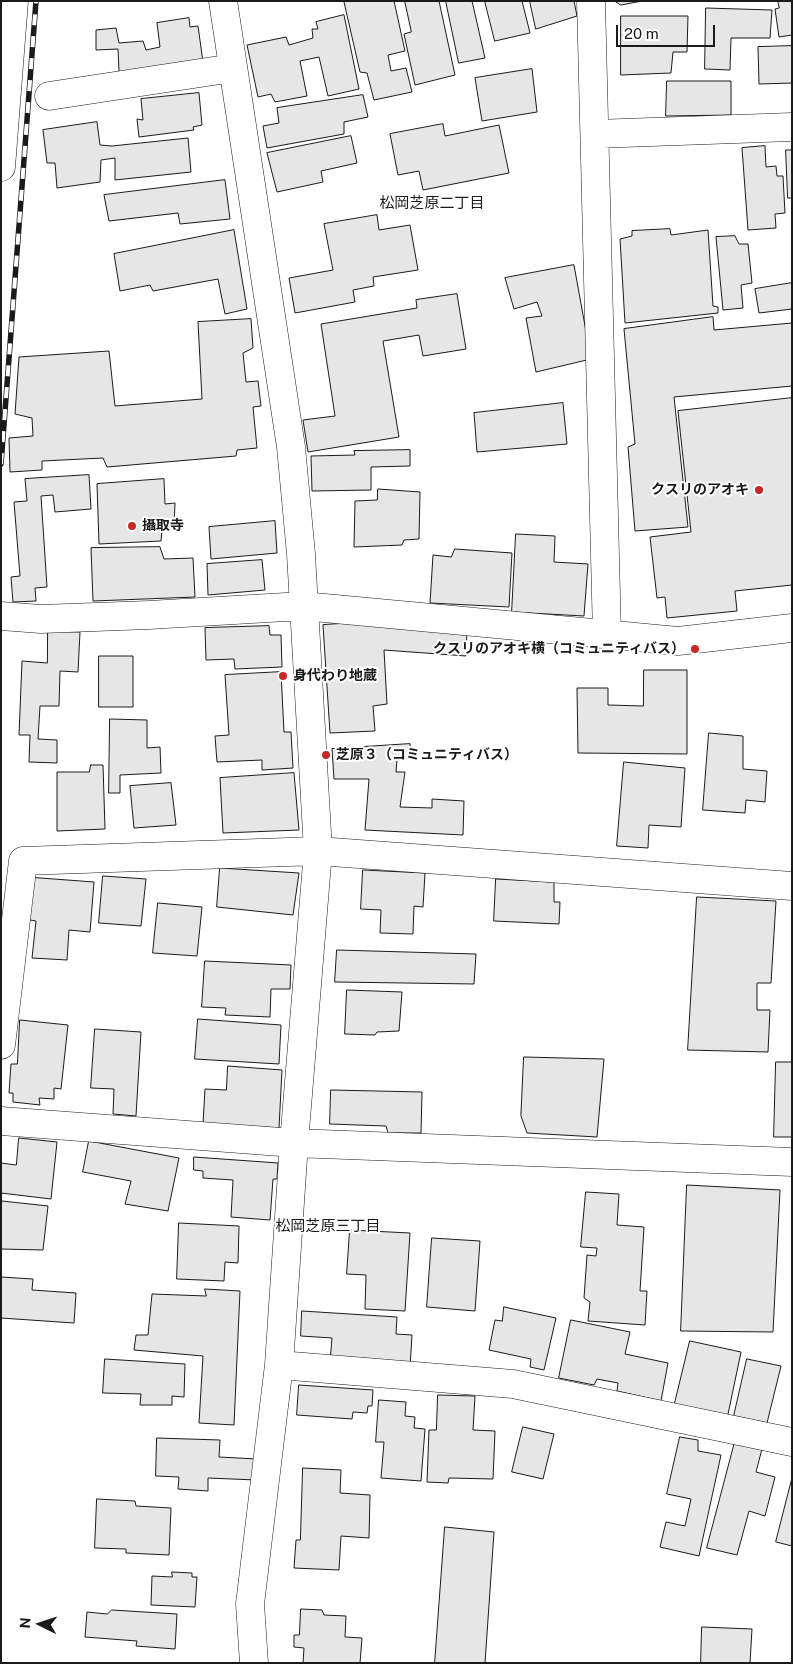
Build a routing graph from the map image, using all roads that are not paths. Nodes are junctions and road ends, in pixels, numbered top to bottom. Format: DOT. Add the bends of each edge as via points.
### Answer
graph roads {
  1 [pos="14,1"];
  2 [pos="223,1"];
  3 [pos="592,1"];
  4 [pos="233,68"];
  5 [pos="49,96"];
  6 [pos="4,98"];
  7 [pos="792,128"];
  8 [pos="595,134"];
  9 [pos="1,168"];
  10 [pos="303,606"];
  11 [pos="1,616"];
  12 [pos="792,628"];
  13 [pos="607,635"];
  14 [pos="318,851"];
  15 [pos="792,886"];
  16 [pos="1,1045"];
  17 [pos="1,1121"];
  18 [pos="294,1143"];
  19 [pos="792,1162"];
  20 [pos="279,1364"];
  21 [pos="792,1442"];
  22 [pos="254,1663"];
  1 -- 6 [label="street"];
  2 -- 4 [label="street"];
  3 -- 8 [label="street"];
  4 -- 5 [label="street"];
  4 -- 10 [label="street" via="291,446"];
  6 -- 9 [label="street"];
  7 -- 8 [label="street"];
  8 -- 13 [label="street"];
  10 -- 11 [label="street" via="50,619"];
  10 -- 13 [label="street"];
  10 -- 14 [label="street"];
  12 -- 13 [label="street" via="678,640"];
  14 -- 15 [label="street"];
  14 -- 16 [label="street" via="23,861"];
  14 -- 18 [label="street"];
  17 -- 18 [label="street"];
  18 -- 19 [label="street"];
  18 -- 20 [label="street"];
  20 -- 21 [label="street" via="513,1384"];
  20 -- 22 [label="street" via="250,1604"];
}
